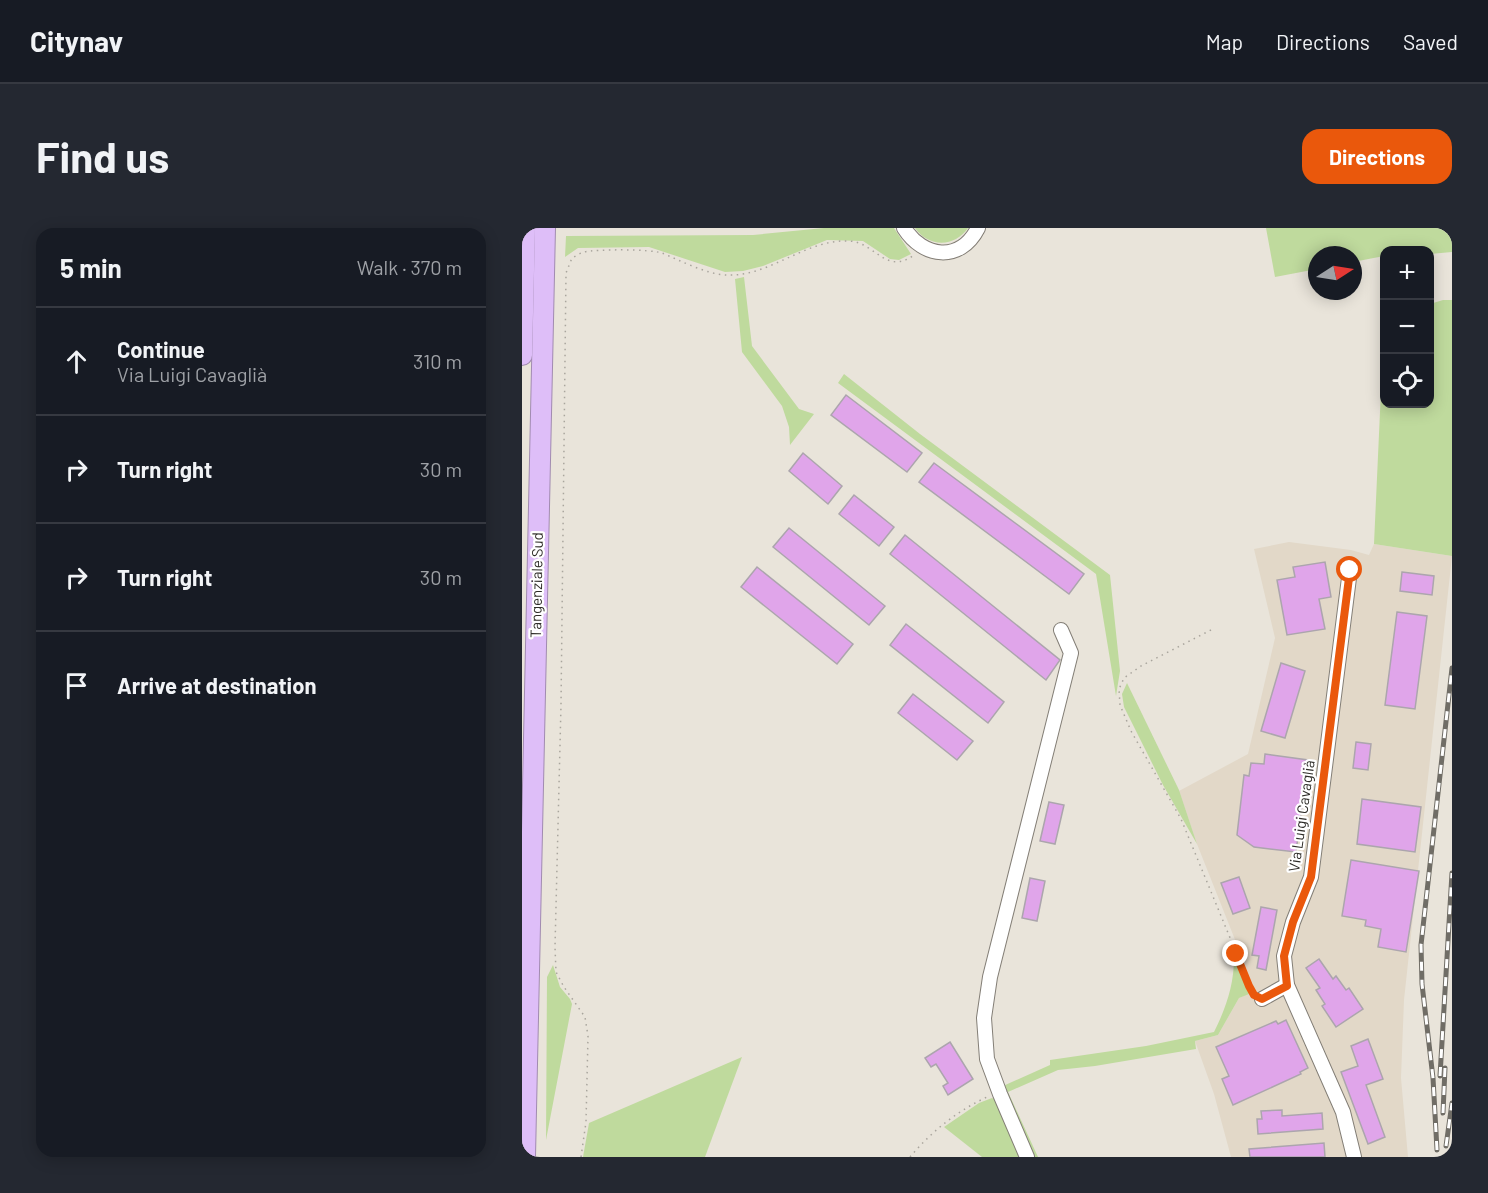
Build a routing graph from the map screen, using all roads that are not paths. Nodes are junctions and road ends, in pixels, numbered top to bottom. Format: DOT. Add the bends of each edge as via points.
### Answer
graph roads {
  1 [pos="525,228"];
  2 [pos="545,228"];
  3 [pos="903,228"];
  4 [pos="978,228"];
  5 [pos="522,354"];
  6 [pos="1350,570"];
  7 [pos="1060,630"];
  8 [pos="1287,986"];
  9 [pos="1262,999"];
  10 [pos="525,1157"];
  11 [pos="1027,1157"];
  12 [pos="1354,1157"];
  1 -- 5 [label="highway"];
  2 -- 10 [label="highway, Tangenziale Sud"];
  3 -- 4 [label="street" via="921,248 934,252 959,248 969,242"];
  6 -- 8 [label="street, Via Luigi Cavaglià" via="1311,877 1284,956"];
  7 -- 11 [label="street" via="1071,653 990,977 984,1018 987,1059"];
  8 -- 9 [label="street"];
  8 -- 12 [label="street, Via Luigi Cavaglià" via="1343,1112"];
}
